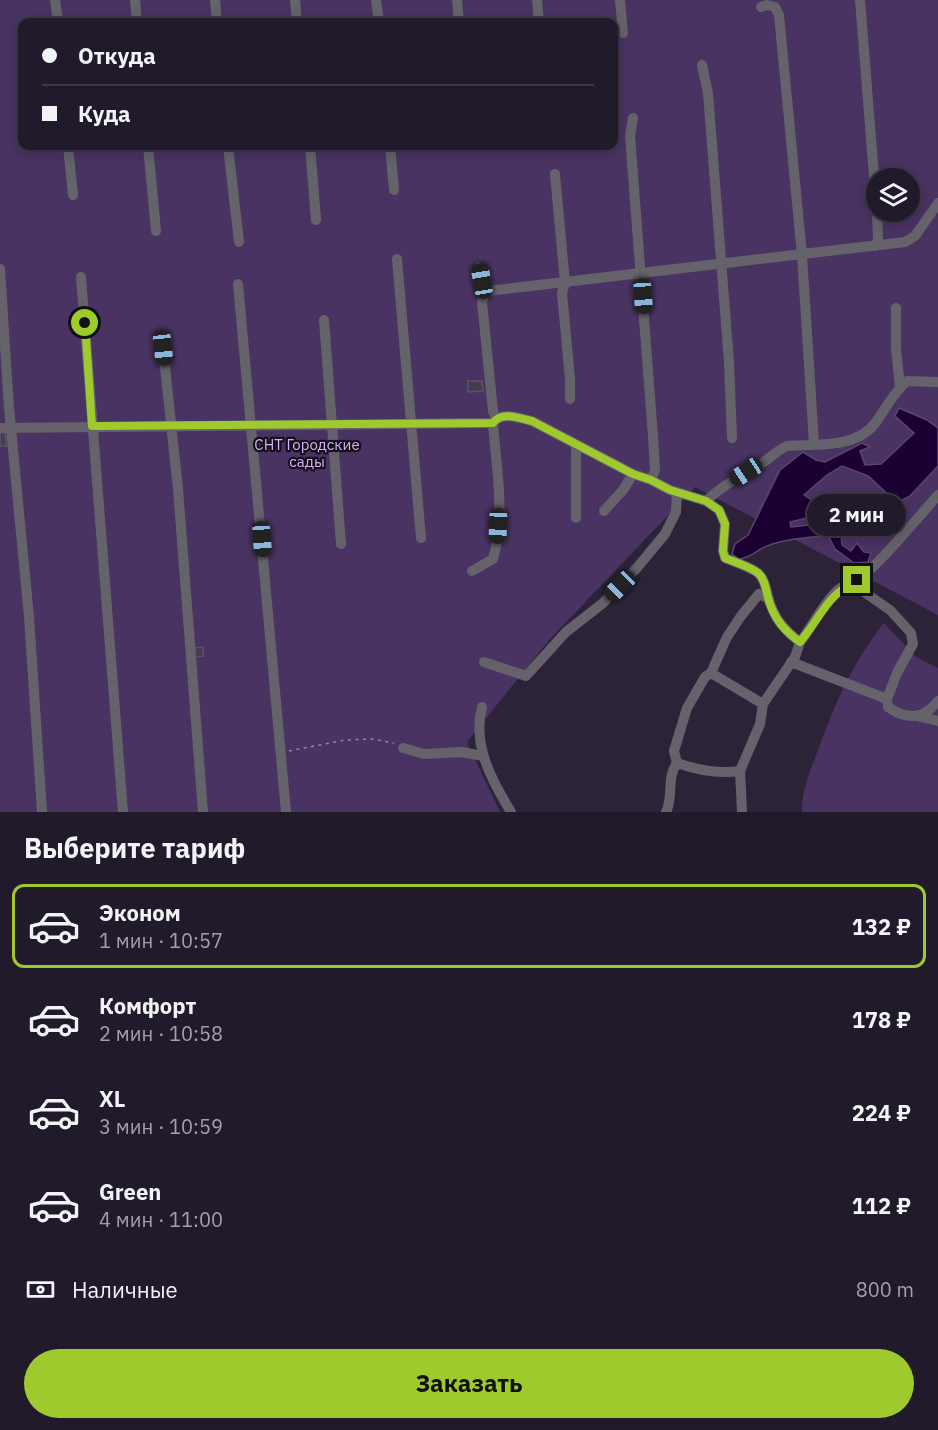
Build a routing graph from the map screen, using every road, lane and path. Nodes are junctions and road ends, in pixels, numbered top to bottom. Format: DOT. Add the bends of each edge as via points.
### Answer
graph roads {
  1 [pos="55,0"];
  2 [pos="135,0"];
  3 [pos="215,0"];
  4 [pos="295,0"];
  5 [pos="376,0"];
  6 [pos="457,0"];
  7 [pos="537,0"];
  8 [pos="620,0"];
  9 [pos="860,0"];
  10 [pos="761,7"];
  11 [pos="57,18"];
  12 [pos="137,18"];
  13 [pos="217,18"];
  14 [pos="297,18"];
  15 [pos="378,18"];
  16 [pos="459,18"];
  17 [pos="539,18"];
  18 [pos="623,33"];
  19 [pos="702,64"];
  20 [pos="633,118"];
  21 [pos="68,150"];
  22 [pos="148,150"];
  23 [pos="228,150"];
  24 [pos="310,150"];
  25 [pos="390,150"];
  26 [pos="873,168"];
  27 [pos="555,174"];
  28 [pos="394,190"];
  29 [pos="73,195"];
  30 [pos="938,203"];
  31 [pos="316,220"];
  32 [pos="877,222"];
  33 [pos="156,231"];
  34 [pos="239,242"];
  35 [pos="876,246"];
  36 [pos="802,255"];
  37 [pos="397,259"];
  38 [pos="721,264"];
  39 [pos="479,267"];
  40 [pos="0,269"];
  41 [pos="642,273"];
  42 [pos="81,277"];
  43 [pos="565,283"];
  44 [pos="238,284"];
  45 [pos="484,295"];
  46 [pos="896,308"];
  47 [pos="324,320"];
  48 [pos="163,348"];
  49 [pos="938,382"];
  50 [pos="900,387"];
  51 [pos="570,399"];
  52 [pos="494,421"];
  53 [pos="411,423"];
  54 [pos="252,424"];
  55 [pos="331,424"];
  56 [pos="171,425"];
  57 [pos="92,426"];
  58 [pos="6,427"];
  59 [pos="732,438"];
  60 [pos="814,444"];
  61 [pos="576,445"];
  62 [pos="633,474"];
  63 [pos="651,480"];
  64 [pos="677,492"];
  65 [pos="938,495"];
  66 [pos="706,501"];
  67 [pos="604,511"];
  68 [pos="576,518"];
  69 [pos="421,538"];
  70 [pos="341,544"];
  71 [pos="472,571"];
  72 [pos="851,583"];
  73 [pos="769,600"];
  74 [pos="800,642"];
  75 [pos="484,662"];
  76 [pos="791,662"];
  77 [pos="711,673"];
  78 [pos="887,699"];
  79 [pos="938,701"];
  80 [pos="764,704"];
  81 [pos="482,707"];
  82 [pos="916,716"];
  83 [pos="938,721"];
  84 [pos="404,748"];
  85 [pos="279,752"];
  86 [pos="483,756"];
  87 [pos="676,762"];
  88 [pos="740,771"];
  89 [pos="668,810"];
  90 [pos="42,812"];
  91 [pos="123,812"];
  92 [pos="203,812"];
  93 [pos="286,812"];
  94 [pos="511,812"];
  95 [pos="742,812"];
  1 -- 11 [label="street"];
  2 -- 12 [label="street"];
  3 -- 13 [label="street"];
  4 -- 14 [label="street"];
  5 -- 15 [label="street"];
  6 -- 16 [label="street"];
  7 -- 17 [label="street"];
  8 -- 18 [label="street"];
  9 -- 26 [label="street"];
  10 -- 36 [label="street" via="775,7 778,15"];
  19 -- 38 [label="street" via="708,93"];
  20 -- 41 [label="street" via="630,136"];
  21 -- 29 [label="street"];
  22 -- 33 [label="street"];
  23 -- 34 [label="street"];
  24 -- 31 [label="street"];
  25 -- 28 [label="street"];
  27 -- 43 [label="street"];
  30 -- 35 [label="street" via="915,236 904,242"];
  32 -- 35 [label="street"];
  35 -- 36 [label="street"];
  36 -- 38 [label="street"];
  36 -- 60 [label="street"];
  37 -- 53 [label="street"];
  38 -- 41 [label="street"];
  38 -- 59 [label="street"];
  39 -- 45 [label="street"];
  40 -- 58 [label="street"];
  41 -- 43 [label="street"];
  41 -- 63 [label="street" via="655,470"];
  42 -- 57 [label="street"];
  43 -- 45 [label="street" via="488,291"];
  43 -- 51 [label="street" via="562,293"];
  44 -- 54 [label="street"];
  45 -- 52 [label="street"];
  46 -- 50 [label="street"];
  47 -- 55 [label="street"];
  48 -- 56 [label="street"];
  49 -- 50 [label="street" via="907,381"];
  50 -- 60 [label="street" via="874,426 857,438"];
  52 -- 53 [label="street"];
  52 -- 61 [label="street" via="502,417 532,421"];
  52 -- 71 [label="street" via="498,542 493,559"];
  53 -- 55 [label="street"];
  53 -- 69 [label="street"];
  54 -- 55 [label="street"];
  54 -- 56 [label="street"];
  54 -- 85 [label="street"];
  55 -- 70 [label="street"];
  56 -- 57 [label="street"];
  56 -- 92 [label="street"];
  57 -- 58 [label="street"];
  57 -- 91 [label="street"];
  58 -- 90 [label="street" via="29,617"];
  60 -- 66 [label="street" via="780,449"];
  61 -- 62 [label="street"];
  61 -- 68 [label="street"];
  62 -- 63 [label="street"];
  62 -- 67 [label="street"];
  63 -- 64 [label="street"];
  64 -- 66 [label="street"];
  64 -- 75 [label="street" via="676,512 665,534 603,603 566,632 526,676"];
  65 -- 72 [label="street" via="872,567"];
  66 -- 73 [label="street" via="719,510 725,524 725,558 757,572"];
  72 -- 74 [label="street" via="838,590"];
  72 -- 78 [label="street" via="890,610 911,633 913,644"];
  73 -- 74 [label="street" via="785,631"];
  73 -- 77 [label="street" via="759,594 741,616"];
  74 -- 76 [label="street"];
  76 -- 78 [label="street"];
  76 -- 80 [label="street"];
  77 -- 80 [label="street"];
  77 -- 87 [label="street" via="687,708 674,751"];
  78 -- 82 [label="street" via="888,707 898,714"];
  79 -- 82 [label="street"];
  80 -- 88 [label="street"];
  81 -- 86 [label="street" via="478,721"];
  82 -- 83 [label="street"];
  84 -- 85 [label="path" via="372,739"];
  84 -- 86 [label="street" via="424,754 461,752"];
  85 -- 93 [label="street"];
  86 -- 94 [label="street"];
  87 -- 88 [label="street" via="719,772"];
  87 -- 89 [label="street"];
  88 -- 95 [label="street"];
}
